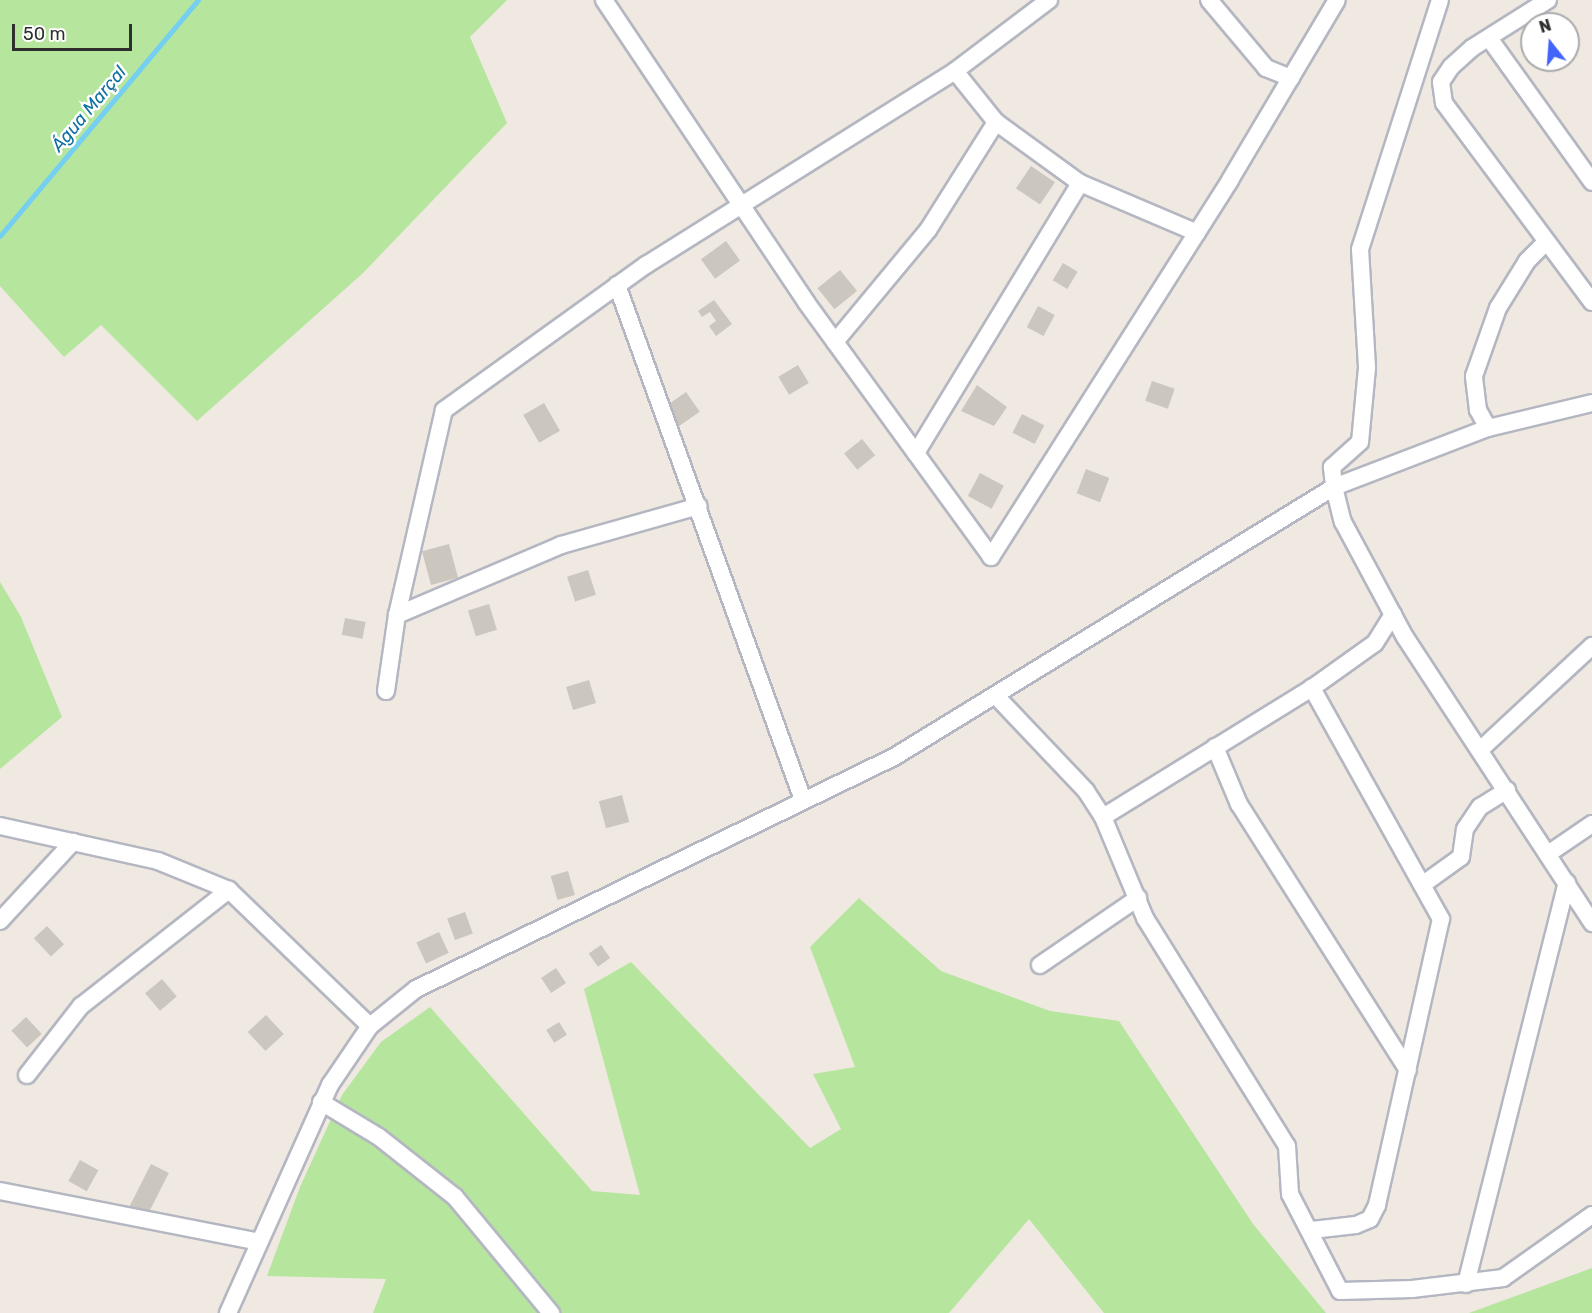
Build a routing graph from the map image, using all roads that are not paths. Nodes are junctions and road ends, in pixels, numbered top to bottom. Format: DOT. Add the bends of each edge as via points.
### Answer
graph roads {
  1 [pos="604,0"];
  2 [pos="1049,0"];
  3 [pos="1209,0"];
  4 [pos="1337,0"];
  5 [pos="1440,0"];
  6 [pos="1548,0"];
  7 [pos="1489,38"];
  8 [pos="955,71"];
  9 [pos="1291,78"];
  10 [pos="996,122"];
  11 [pos="1592,182"];
  12 [pos="1080,183"];
  13 [pos="742,202"];
  14 [pos="1197,233"];
  15 [pos="1546,242"];
  16 [pos="617,285"];
  17 [pos="1592,302"];
  18 [pos="835,342"];
  19 [pos="1592,403"];
  20 [pos="1488,428"];
  21 [pos="916,453"];
  22 [pos="1334,487"];
  23 [pos="699,506"];
  24 [pos="1393,614"];
  25 [pos="398,615"];
  26 [pos="1592,646"];
  27 [pos="1312,688"];
  28 [pos="386,691"];
  29 [pos="996,696"];
  30 [pos="1215,747"];
  31 [pos="1480,750"];
  32 [pos="1507,790"];
  33 [pos="803,800"];
  34 [pos="1102,817"];
  35 [pos="1592,824"];
  36 [pos="0,826"];
  37 [pos="74,842"];
  38 [pos="1548,854"];
  39 [pos="1567,883"];
  40 [pos="1422,885"];
  41 [pos="230,890"];
  42 [pos="1138,898"];
  43 [pos="0,921"];
  44 [pos="1592,922"];
  45 [pos="1040,965"];
  46 [pos="370,1026"];
  47 [pos="1408,1070"];
  48 [pos="27,1075"];
  49 [pos="321,1102"];
  50 [pos="0,1191"];
  51 [pos="1592,1215"];
  52 [pos="1312,1230"];
  53 [pos="259,1242"];
  54 [pos="1466,1284"];
  55 [pos="228,1313"];
  56 [pos="551,1313"];
  1 -- 13 [label="street"];
  2 -- 8 [label="street"];
  3 -- 9 [label="street" via="1266,68"];
  4 -- 9 [label="street"];
  5 -- 22 [label="street" via="1360,249 1367,368 1360,442 1332,467"];
  6 -- 7 [label="street"];
  7 -- 11 [label="street"];
  7 -- 15 [label="street" via="1472,48 1441,82 1444,103"];
  8 -- 10 [label="street"];
  8 -- 13 [label="street"];
  9 -- 14 [label="street"];
  10 -- 12 [label="street"];
  10 -- 18 [label="street" via="928,230"];
  12 -- 14 [label="street"];
  12 -- 21 [label="street"];
  13 -- 16 [label="street"];
  13 -- 18 [label="street"];
  14 -- 21 [label="street" via="991,557"];
  15 -- 17 [label="street"];
  15 -- 20 [label="street" via="1527,261 1498,308 1474,376 1478,410"];
  16 -- 23 [label="street"];
  16 -- 25 [label="street" via="444,410"];
  18 -- 21 [label="street"];
  19 -- 20 [label="street"];
  20 -- 22 [label="street"];
  22 -- 24 [label="street" via="1343,522"];
  22 -- 29 [label="street"];
  23 -- 25 [label="street" via="561,545"];
  23 -- 33 [label="street"];
  24 -- 27 [label="street" via="1375,644"];
  24 -- 31 [label="street"];
  25 -- 28 [label="street"];
  26 -- 31 [label="street"];
  27 -- 30 [label="street"];
  27 -- 40 [label="street"];
  29 -- 33 [label="street" via="894,757"];
  29 -- 34 [label="street" via="1086,791"];
  30 -- 34 [label="street"];
  30 -- 47 [label="street" via="1239,804"];
  31 -- 32 [label="street"];
  32 -- 38 [label="street"];
  32 -- 40 [label="street" via="1480,807 1465,829 1461,857"];
  33 -- 46 [label="street" via="449,969"];
  34 -- 42 [label="street"];
  35 -- 38 [label="street"];
  36 -- 37 [label="street"];
  37 -- 41 [label="street" via="158,861"];
  37 -- 43 [label="street"];
  38 -- 39 [label="street"];
  39 -- 44 [label="street"];
  39 -- 54 [label="street"];
  40 -- 47 [label="street" via="1441,919"];
  41 -- 46 [label="street"];
  41 -- 48 [label="street" via="81,1006"];
  42 -- 45 [label="street"];
  42 -- 52 [label="street" via="1144,918 1287,1146 1290,1194"];
  46 -- 49 [label="street"];
  47 -- 52 [label="street" via="1377,1205 1370,1219"];
  49 -- 53 [label="street"];
  49 -- 56 [label="street" via="380,1137 455,1197"];
  50 -- 53 [label="street"];
  51 -- 54 [label="street" via="1503,1278"];
  52 -- 54 [label="street" via="1340,1291"];
  53 -- 55 [label="street"];
}
